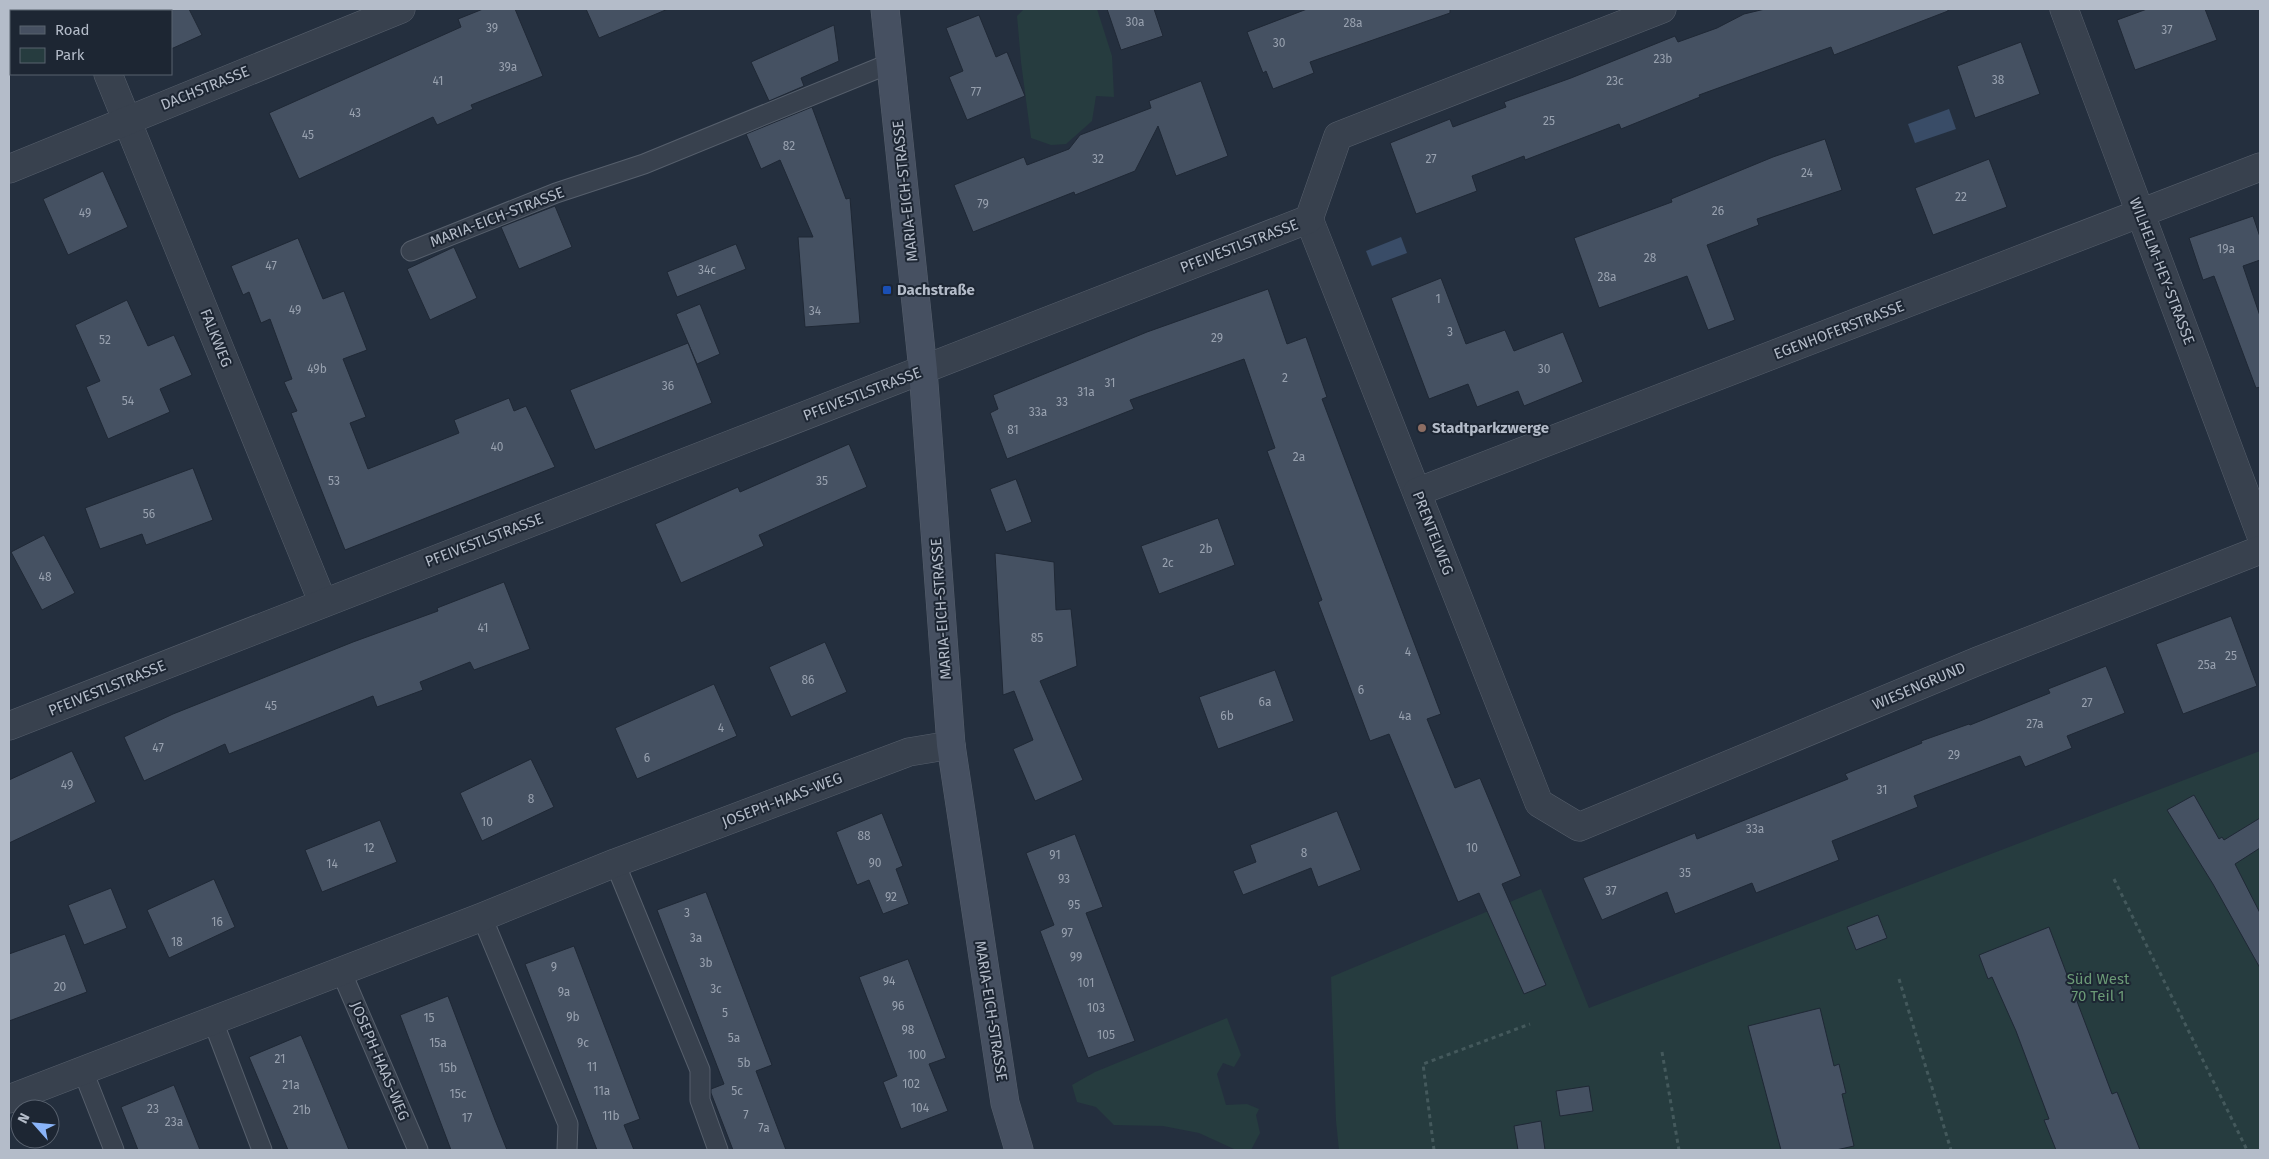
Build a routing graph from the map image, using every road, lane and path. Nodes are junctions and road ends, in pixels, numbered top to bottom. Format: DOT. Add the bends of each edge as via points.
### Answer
graph roads {
  1 [pos="401,9"];
  2 [pos="885,9"];
  3 [pos="1662,9"];
  4 [pos="2064,9"];
  5 [pos="891,64"];
  6 [pos="108,75"];
  7 [pos="127,120"];
  8 [pos="2260,167"];
  9 [pos="9,169"];
  10 [pos="2141,214"];
  11 [pos="1310,219"];
  12 [pos="411,251"];
  13 [pos="923,370"];
  14 [pos="1417,492"];
  15 [pos="2260,533"];
  16 [pos="2260,550"];
  17 [pos="323,603"];
  18 [pos="9,726"];
  19 [pos="951,745"];
  20 [pos="1579,827"];
  21 [pos="615,863"];
  22 [pos="2114,879"];
  23 [pos="482,918"];
  24 [pos="341,972"];
  25 [pos="1899,979"];
  26 [pos="213,1021"];
  27 [pos="1530,1024"];
  28 [pos="1662,1052"];
  29 [pos="83,1071"];
  30 [pos="9,1099"];
  31 [pos="114,1150"];
  32 [pos="262,1150"];
  33 [pos="418,1150"];
  34 [pos="567,1150"];
  35 [pos="718,1150"];
  36 [pos="1019,1150"];
  37 [pos="1434,1150"];
  38 [pos="1679,1150"];
  39 [pos="1951,1150"];
  40 [pos="2247,1150"];
  1 -- 7 [label="street, DACHSTRASSE"];
  2 -- 5 [label="street, MARIA-EICH-STRASSE"];
  3 -- 11 [label="street, PFEIVESTLSTRASSE" via="1338,136"];
  4 -- 10 [label="street, WILHELM-HEY-STRASSE"];
  5 -- 12 [label="lane, MARIA-EICH-STRASSE" via="644,164 556,193"];
  5 -- 13 [label="street, MARIA-EICH-STRASSE"];
  6 -- 7 [label="street, FALKWEG"];
  7 -- 9 [label="street, DACHSTRASSE"];
  7 -- 17 [label="street, FALKWEG"];
  8 -- 10 [label="street, EGENHOFERSTRASSE"];
  10 -- 14 [label="street, EGENHOFERSTRASSE"];
  10 -- 15 [label="street, WILHELM-HEY-STRASSE"];
  11 -- 13 [label="street, PFEIVESTLSTRASSE"];
  11 -- 14 [label="street, PRENTELWEG"];
  13 -- 17 [label="street, PFEIVESTLSTRASSE"];
  13 -- 19 [label="street, MARIA-EICH-STRASSE"];
  14 -- 20 [label="street, PRENTELWEG" via="1539,803"];
  16 -- 20 [label="street, WIESENGRUND" via="1978,661"];
  17 -- 18 [label="street, PFEIVESTLSTRASSE"];
  19 -- 21 [label="street, JOSEPH-HAAS-WEG" via="909,752"];
  19 -- 36 [label="street, MARIA-EICH-STRASSE" via="1005,1103"];
  21 -- 23 [label="street, JOSEPH-HAAS-WEG"];
  21 -- 35 [label="lane" via="700,1070 700,1100"];
  22 -- 40 [label="path"];
  23 -- 24 [label="street, JOSEPH-HAAS-WEG"];
  23 -- 34 [label="lane" via="568,1124"];
  24 -- 26 [label="street, JOSEPH-HAAS-WEG"];
  24 -- 33 [label="lane, JOSEPH-HAAS-WEG"];
  25 -- 39 [label="path"];
  26 -- 29 [label="street, JOSEPH-HAAS-WEG"];
  26 -- 32 [label="lane"];
  27 -- 37 [label="path" via="1423,1064"];
  28 -- 38 [label="path"];
  29 -- 30 [label="street, JOSEPH-HAAS-WEG"];
  29 -- 31 [label="lane"];
}
